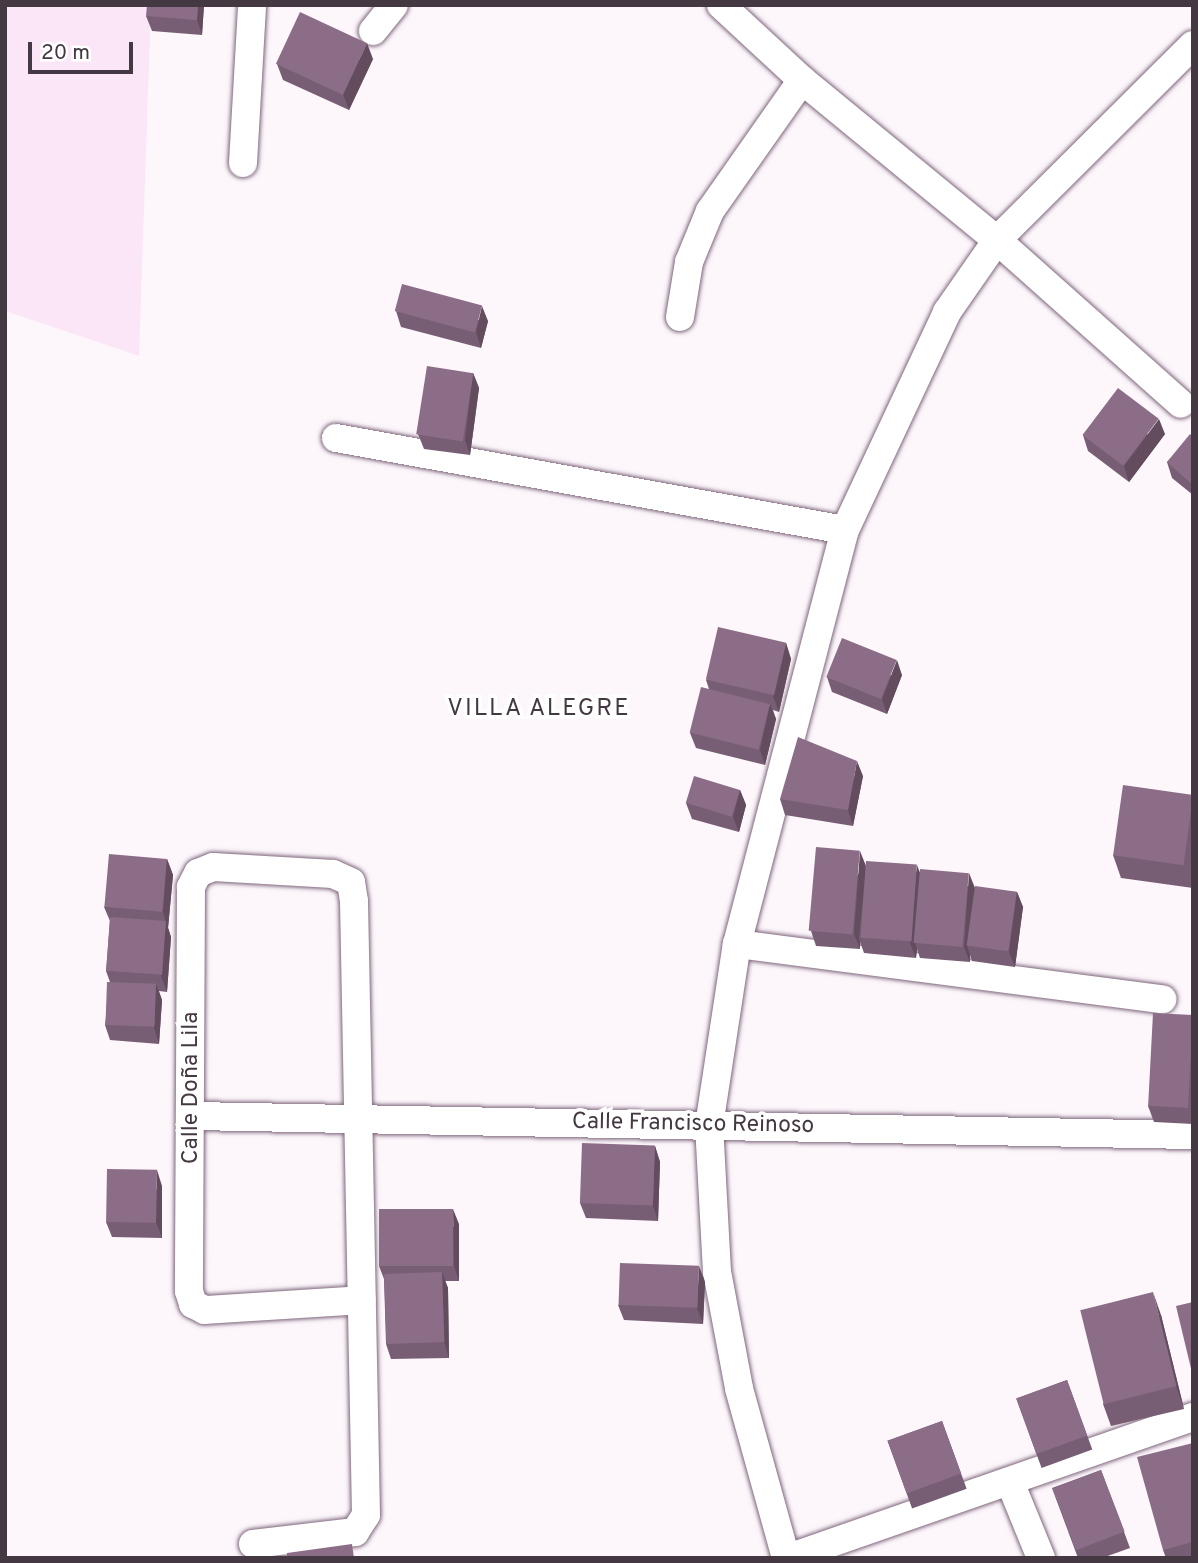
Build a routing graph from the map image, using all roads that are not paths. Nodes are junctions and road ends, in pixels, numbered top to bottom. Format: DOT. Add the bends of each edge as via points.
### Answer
graph roads {
  1 [pos="252,5"];
  2 [pos="394,5"];
  3 [pos="720,5"];
  4 [pos="373,31"];
  5 [pos="1193,45"];
  6 [pos="802,80"];
  7 [pos="243,163"];
  8 [pos="997,240"];
  9 [pos="680,317"];
  10 [pos="1181,404"];
  11 [pos="336,438"];
  12 [pos="845,530"];
  13 [pos="737,944"];
  14 [pos="1162,999"];
  15 [pos="193,1116"];
  16 [pos="359,1119"];
  17 [pos="709,1126"];
  18 [pos="1193,1135"];
  19 [pos="362,1300"];
  20 [pos="1193,1417"];
  21 [pos="1010,1482"];
  22 [pos="254,1544"];
  23 [pos="787,1558"];
  24 [pos="1041,1558"];
  1 -- 7 [label="street"];
  2 -- 4 [label="street"];
  3 -- 6 [label="street"];
  5 -- 8 [label="street"];
  6 -- 8 [label="street"];
  6 -- 9 [label="street" via="710,211 689,262"];
  8 -- 10 [label="street"];
  8 -- 12 [label="street" via="947,312"];
  11 -- 12 [label="street"];
  12 -- 13 [label="street"];
  13 -- 14 [label="street"];
  13 -- 17 [label="street"];
  15 -- 16 [label="street, Calle Francisco Reinoso"];
  15 -- 16 [label="street, Calle Doña Lila" via="191,887 198,873 226,868 333,874 351,882"];
  15 -- 19 [label="street, Calle Doña Lila" via="189,1291 193,1304 205,1310"];
  16 -- 17 [label="street, Calle Francisco Reinoso"];
  16 -- 19 [label="street"];
  17 -- 18 [label="street, Calle Francisco Reinoso"];
  17 -- 23 [label="street" via="717,1272 739,1388"];
  19 -- 22 [label="street" via="366,1515 362,1526 355,1532"];
  20 -- 21 [label="street"];
  21 -- 23 [label="street"];
  21 -- 24 [label="street"];
}
